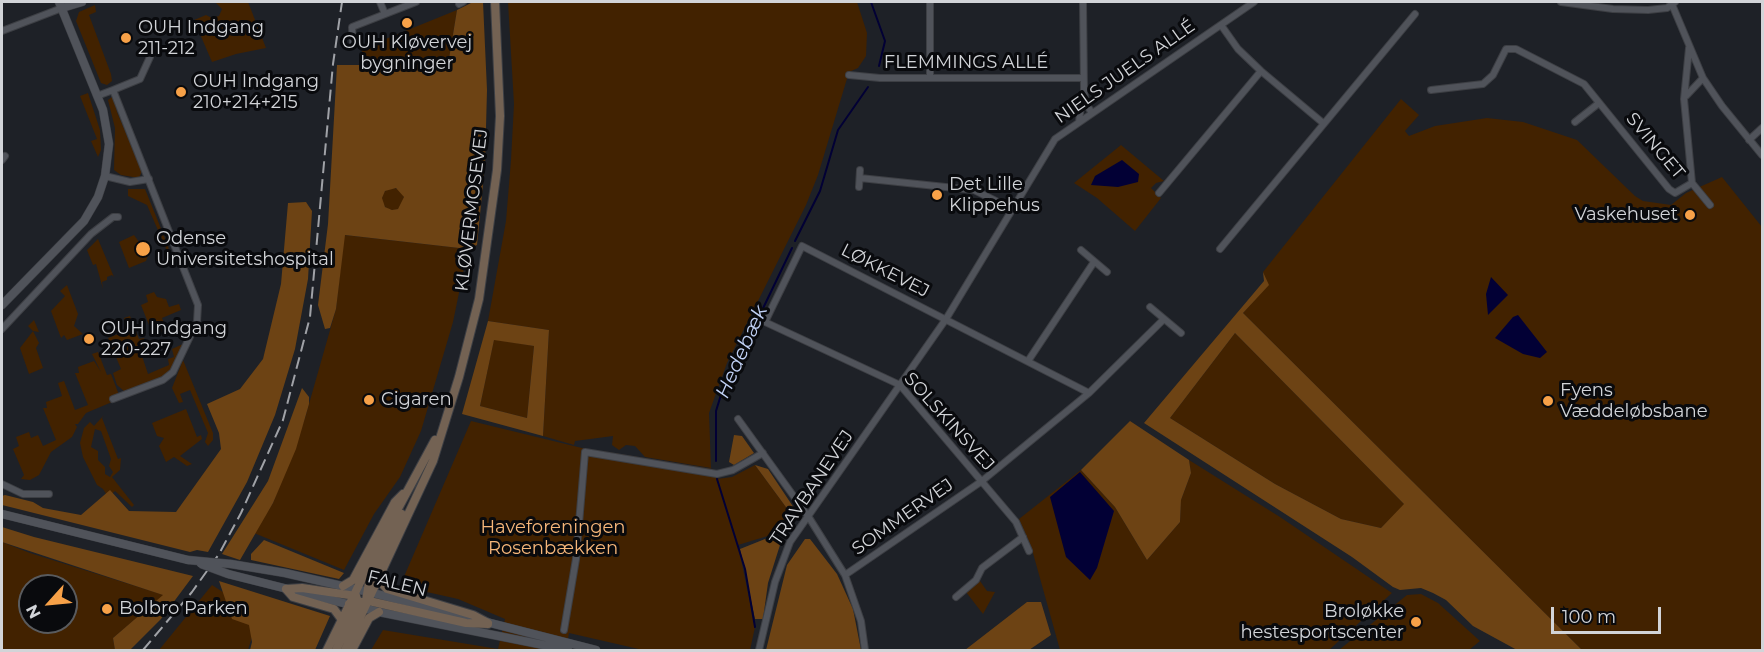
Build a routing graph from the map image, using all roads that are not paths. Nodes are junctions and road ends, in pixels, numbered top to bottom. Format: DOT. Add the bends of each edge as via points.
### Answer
graph roads {
  1 [pos="82,2"];
  2 [pos="380,2"];
  3 [pos="416,2"];
  4 [pos="495,2"];
  5 [pos="930,2"];
  6 [pos="1083,2"];
  7 [pos="1254,2"];
  8 [pos="1561,2"];
  9 [pos="1673,2"];
  10 [pos="60,5"];
  11 [pos="385,14"];
  12 [pos="1415,14"];
  13 [pos="1221,25"];
  14 [pos="2,32"];
  15 [pos="353,44"];
  16 [pos="1689,48"];
  17 [pos="150,57"];
  18 [pos="1261,71"];
  19 [pos="849,75"];
  20 [pos="930,78"];
  21 [pos="1083,78"];
  22 [pos="1703,78"];
  23 [pos="113,90"];
  24 [pos="1084,90"];
  25 [pos="1431,90"];
  26 [pos="97,96"];
  27 [pos="1684,99"];
  28 [pos="1599,103"];
  29 [pos="1092,113"];
  30 [pos="1078,122"];
  31 [pos="1575,122"];
  32 [pos="1323,123"];
  33 [pos="1762,129"];
  34 [pos="1749,140"];
  35 [pos="1762,154"];
  36 [pos="860,170"];
  37 [pos="105,176"];
  38 [pos="860,178"];
  39 [pos="149,179"];
  40 [pos="1692,183"];
  41 [pos="859,187"];
  42 [pos="1159,193"];
  43 [pos="1710,205"];
  44 [pos="1012,209"];
  45 [pos="118,217"];
  46 [pos="1220,249"];
  47 [pos="1080,250"];
  48 [pos="1094,262"];
  49 [pos="1107,272"];
  50 [pos="2,305"];
  51 [pos="1150,308"];
  52 [pos="946,319"];
  53 [pos="1164,319"];
  54 [pos="765,322"];
  55 [pos="2,329"];
  56 [pos="1181,333"];
  57 [pos="1028,361"];
  58 [pos="900,385"];
  59 [pos="1089,393"];
  60 [pos="113,399"];
  61 [pos="446,418"];
  62 [pos="738,419"];
  63 [pos="762,453"];
  64 [pos="982,481"];
  65 [pos="2,484"];
  66 [pos="412,485"];
  67 [pos="49,494"];
  68 [pos="2,514"];
  69 [pos="808,516"];
  70 [pos="1023,537"];
  71 [pos="1029,550"];
  72 [pos="188,560"];
  73 [pos="844,576"];
  74 [pos="379,580"];
  75 [pos="343,586"];
  76 [pos="286,589"];
  77 [pos="956,597"];
  78 [pos="361,599"];
  79 [pos="379,612"];
  80 [pos="342,620"];
  81 [pos="488,624"];
  82 [pos="564,630"];
  83 [pos="327,651"];
  84 [pos="336,651"];
  85 [pos="345,651"];
  86 [pos="352,651"];
  87 [pos="568,651"];
  88 [pos="596,651"];
  89 [pos="759,651"];
  90 [pos="865,651"];
  1 -- 10 [label="street"];
  2 -- 11 [label="street"];
  3 -- 11 [label="street"];
  4 -- 61 [label="main road, KLØVERMOSEVEJ" via="500,116 494,204 479,299"];
  5 -- 20 [label="street"];
  6 -- 21 [label="street"];
  7 -- 13 [label="street, NIELS JUELS ALLÉ"];
  8 -- 9 [label="street" via="1648,10 1667,8"];
  9 -- 16 [label="street"];
  10 -- 14 [label="street"];
  10 -- 26 [label="street"];
  11 -- 15 [label="street" via="352,27"];
  12 -- 32 [label="street"];
  13 -- 18 [label="street, NIELS JUELS ALLÉ"];
  13 -- 29 [label="street, NIELS JUELS ALLÉ"];
  16 -- 22 [label="street"];
  16 -- 27 [label="street"];
  17 -- 23 [label="street" via="140,79"];
  18 -- 32 [label="street, NIELS JUELS ALLÉ"];
  18 -- 42 [label="street"];
  19 -- 20 [label="street, FLEMMINGS ALLÉ"];
  20 -- 21 [label="street, FLEMMINGS ALLÉ"];
  21 -- 24 [label="street"];
  22 -- 27 [label="street"];
  22 -- 34 [label="street"];
  23 -- 26 [label="street"];
  23 -- 39 [label="street"];
  24 -- 29 [label="street"];
  24 -- 30 [label="street"];
  25 -- 28 [label="street, SVINGET" via="1483,84 1493,75 1506,49 1516,48 1584,84"];
  26 -- 37 [label="street" via="107,127"];
  27 -- 40 [label="street"];
  28 -- 31 [label="street"];
  28 -- 40 [label="street, SVINGET" via="1669,189 1675,193"];
  29 -- 30 [label="street, NIELS JUELS ALLÉ"];
  30 -- 44 [label="street, NIELS JUELS ALLÉ" via="1055,139"];
  32 -- 46 [label="street"];
  33 -- 34 [label="street"];
  34 -- 35 [label="street"];
  36 -- 38 [label="street"];
  37 -- 39 [label="street" via="130,182"];
  37 -- 50 [label="street" via="84,221"];
  38 -- 41 [label="street"];
  38 -- 44 [label="street" via="974,190"];
  39 -- 60 [label="street" via="193,289 197,322 173,372 163,380"];
  40 -- 43 [label="street"];
  44 -- 52 [label="street, NIELS JUELS ALLÉ"];
  45 -- 55 [label="street" via="91,234"];
  47 -- 48 [label="street"];
  48 -- 49 [label="street"];
  48 -- 57 [label="street"];
  51 -- 53 [label="street"];
  52 -- 54 [label="street, LØKKEVEJ" via="802,246"];
  52 -- 57 [label="street, LØKKEVEJ"];
  52 -- 58 [label="street, NIELS JUELS ALLÉ"];
  53 -- 56 [label="street"];
  53 -- 59 [label="street"];
  54 -- 58 [label="street, SOLSKINSVEJ"];
  57 -- 59 [label="street, LØKKEVEJ"];
  58 -- 64 [label="street, SOLSKINSVEJ"];
  58 -- 69 [label="street, TRAVBANEVEJ"];
  59 -- 64 [label="street, SOMMERVEJ"];
  61 -- 66 [label="main road, KLØVERMOSEVEJ"];
  61 -- 74 [label="main road, KLØVERMOSEVEJ" via="429,470"];
  62 -- 63 [label="street"];
  63 -- 69 [label="street"];
  63 -- 82 [label="street" via="733,471 717,474 585,452 576,559"];
  64 -- 70 [label="street, SOLSKINSVEJ" via="1016,522"];
  64 -- 73 [label="street, SOMMERVEJ"];
  65 -- 67 [label="street" via="28,495"];
  66 -- 75 [label="main road" via="395,502 353,580"];
  66 -- 78 [label="main road, KLØVERMOSEVEJ"];
  68 -- 72 [label="street, FALEN"];
  69 -- 73 [label="street"];
  69 -- 89 [label="street, TRAVBANEVEJ" via="783,557"];
  70 -- 71 [label="street, SOLSKINSVEJ"];
  70 -- 77 [label="street" via="982,568 976,580"];
  72 -- 75 [label="street, FALEN, bridge" via="231,564"];
  72 -- 76 [label="street, FALEN, bridge"];
  73 -- 90 [label="street" via="861,621"];
  74 -- 78 [label="main road, KLØVERMOSEVEJ"];
  74 -- 81 [label="main road" via="387,589 474,615"];
  75 -- 78 [label="street, FALEN"];
  76 -- 78 [label="main road" via="302,588"];
  76 -- 80 [label="main road" via="293,597 334,609"];
  78 -- 79 [label="street, FALEN"];
  78 -- 80 [label="main road, KLØVERMOSEVEJ"];
  78 -- 81 [label="main road" via="466,623"];
  78 -- 84 [label="main road"];
  78 -- 85 [label="main road, KLØVERMOSEVEJ"];
  79 -- 86 [label="main road" via="369,618"];
  79 -- 87 [label="street, FALEN"];
  80 -- 83 [label="main road, KLØVERMOSEVEJ"];
  81 -- 88 [label="street"];
}
